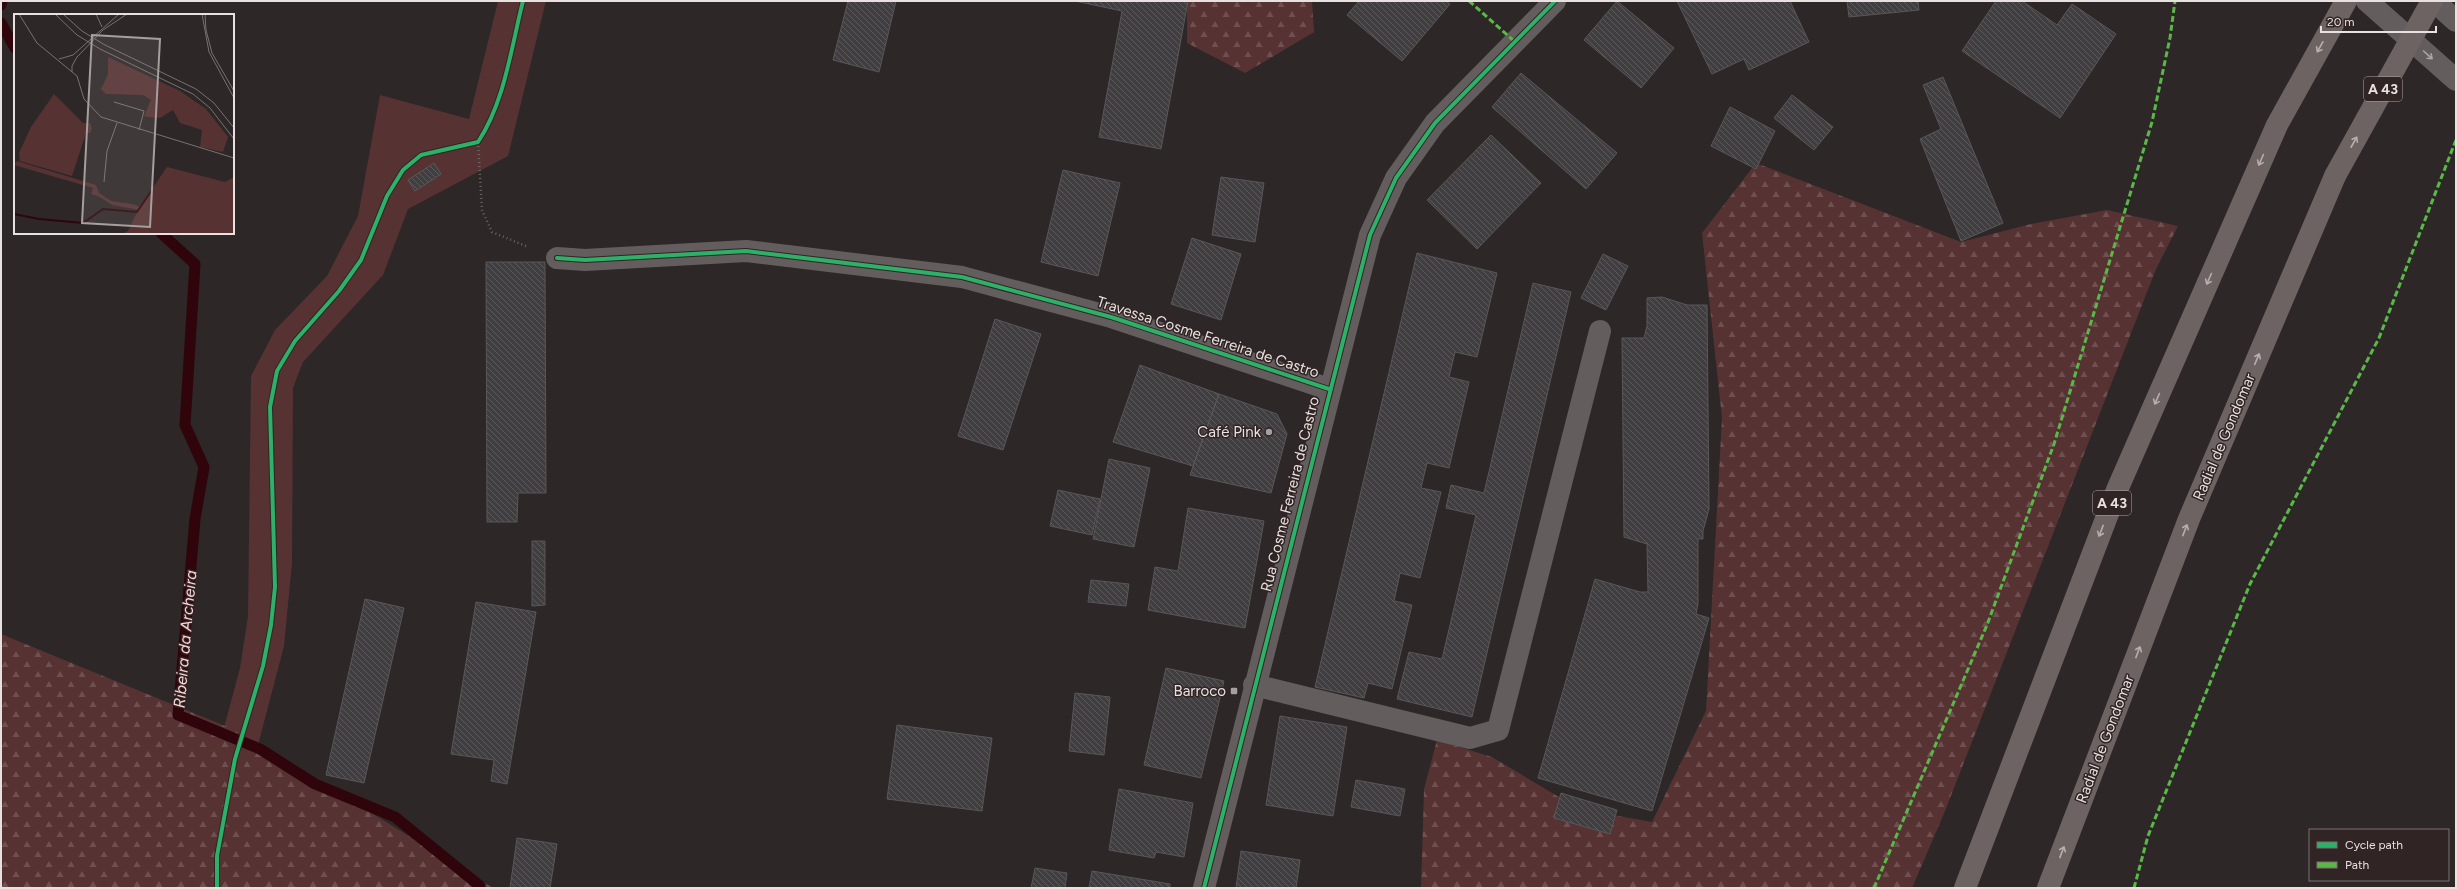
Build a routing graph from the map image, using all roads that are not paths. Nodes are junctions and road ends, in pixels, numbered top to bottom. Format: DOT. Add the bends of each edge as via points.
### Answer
graph roads {
  1 [pos="1554,1"];
  2 [pos="2346,1"];
  3 [pos="2367,1"];
  4 [pos="2433,1"];
  5 [pos="2456,21"];
  6 [pos="2456,80"];
  7 [pos="557,258"];
  8 [pos="1600,331"];
  9 [pos="1330,389"];
  10 [pos="1254,685"];
  11 [pos="1204,888"];
  12 [pos="1965,888"];
  13 [pos="2048,888"];
  1 -- 9 [label="street, Rua Cosme Ferreira de Castro" via="1435,123 1396,178 1370,235"];
  2 -- 12 [label="highway, A 43, one-way" via="2277,125 2117,490"];
  3 -- 6 [label="street, one-way"];
  4 -- 5 [label="street"];
  13 -- 4 [label="highway, Radial de Gondomar / A 43, one-way, bridge" via="2189,519 2335,176"];
  7 -- 9 [label="street, Travessa Cosme Ferreira de Castro" via="585,260 746,251 962,277 1111,317"];
  8 -- 10 [label="street" via="1498,730 1470,738"];
  9 -- 10 [label="street, Rua Cosme Ferreira de Castro"];
  10 -- 11 [label="street, Rua Cosme Ferreira de Castro"];
}
